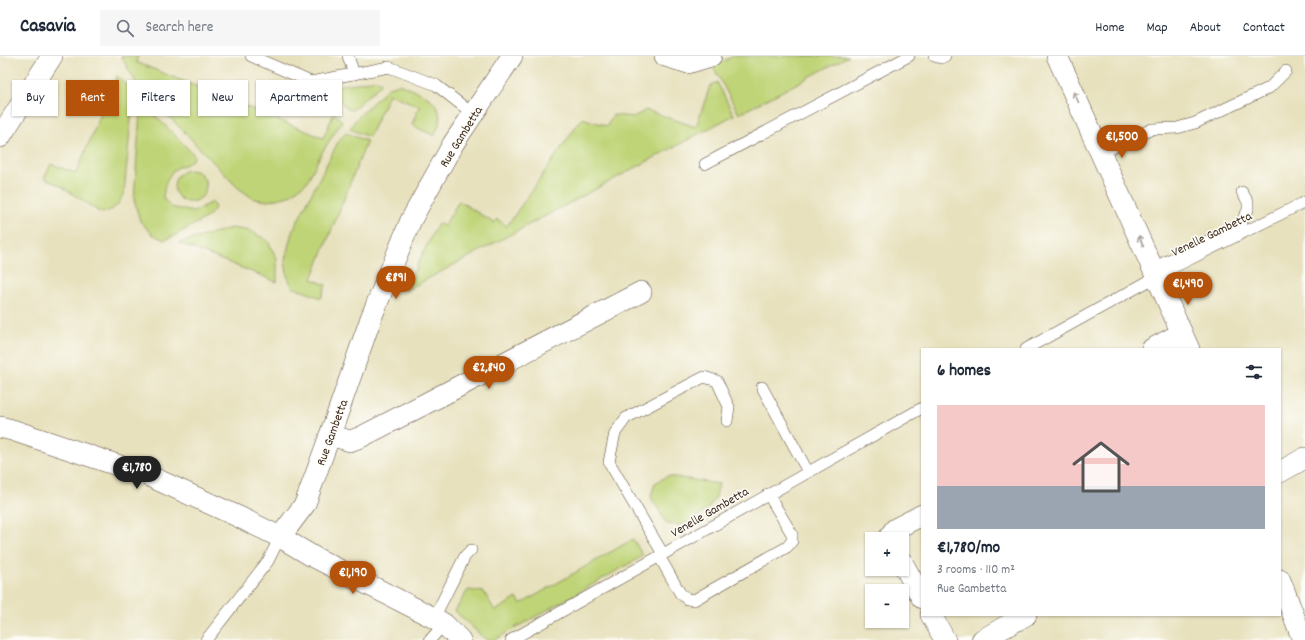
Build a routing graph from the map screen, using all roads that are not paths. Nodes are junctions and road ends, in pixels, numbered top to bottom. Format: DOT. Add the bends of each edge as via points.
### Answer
graph roads {
  1 [pos="52,56"];
  2 [pos="251,56"];
  3 [pos="348,56"];
  4 [pos="512,56"];
  5 [pos="665,56"];
  6 [pos="711,56"];
  7 [pos="909,56"];
  8 [pos="934,56"];
  9 [pos="944,56"];
  10 [pos="1057,56"];
  11 [pos="1286,71"];
  12 [pos="354,74"];
  13 [pos="473,114"];
  14 [pos="0,138"];
  15 [pos="1101,153"];
  16 [pos="705,164"];
  17 [pos="1242,192"];
  18 [pos="1305,202"];
  19 [pos="1155,273"];
  20 [pos="641,292"];
  21 [pos="1185,341"];
  22 [pos="1028,348"];
  23 [pos="1156,348"];
  24 [pos="762,387"];
  25 [pos="921,409"];
  26 [pos="727,421"];
  27 [pos="0,427"];
  28 [pos="330,435"];
  29 [pos="1305,458"];
  30 [pos="1281,471"];
  31 [pos="808,472"];
  32 [pos="768,494"];
  33 [pos="921,516"];
  34 [pos="893,532"];
  35 [pos="280,537"];
  36 [pos="471,550"];
  37 [pos="661,555"];
  38 [pos="909,575"];
  39 [pos="1281,583"];
  40 [pos="921,596"];
  41 [pos="932,616"];
  42 [pos="1024,616"];
  43 [pos="439,621"];
  44 [pos="206,640"];
  45 [pos="430,640"];
  46 [pos="460,640"];
  47 [pos="511,640"];
  48 [pos="945,640"];
  49 [pos="982,640"];
  50 [pos="1303,640"];
  1 -- 14 [label="street"];
  2 -- 12 [label="lane" via="311,82"];
  3 -- 12 [label="lane"];
  4 -- 13 [label="street, Rue Gambetta"];
  5 -- 6 [label="street" via="688,63"];
  7 -- 16 [label="lane"];
  8 -- 9 [label="lane"];
  15 -- 10 [label="street, one-way"];
  11 -- 15 [label="lane" via="1269,88 1195,123 1177,128 1152,129"];
  12 -- 13 [label="lane" via="389,67 436,85"];
  13 -- 28 [label="street, Rue Gambetta" via="453,144 411,220 371,318"];
  19 -- 15 [label="street, one-way"];
  17 -- 19 [label="lane" via="1248,202 1248,210 1240,225"];
  18 -- 19 [label="lane, Venelle Gambetta" via="1181,263"];
  19 -- 21 [label="street"];
  19 -- 22 [label="lane, Venelle Gambetta" via="1138,286"];
  20 -- 28 [label="street" via="361,437 350,441"];
  21 -- 23 [label="street"];
  24 -- 31 [label="lane"];
  25 -- 31 [label="lane, Venelle Gambetta"];
  26 -- 37 [label="lane" via="729,407 717,381 704,377 626,418 615,433 609,462"];
  27 -- 35 [label="street" via="147,476"];
  28 -- 35 [label="street, Rue Gambetta" via="305,504"];
  29 -- 30 [label="street"];
  31 -- 32 [label="lane, Venelle Gambetta"];
  32 -- 37 [label="lane, Venelle Gambetta"];
  32 -- 37 [label="lane" via="792,534 792,541 787,547 694,600 687,599 680,593"];
  33 -- 34 [label="street"];
  35 -- 43 [label="street"];
  35 -- 44 [label="lane" via="268,561"];
  36 -- 43 [label="lane" via="465,556"];
  37 -- 47 [label="lane, Venelle Gambetta"];
  38 -- 40 [label="street"];
  39 -- 50 [label="street"];
  41 -- 48 [label="street"];
  42 -- 49 [label="street"];
  43 -- 45 [label="lane"];
  43 -- 46 [label="street"];
}
